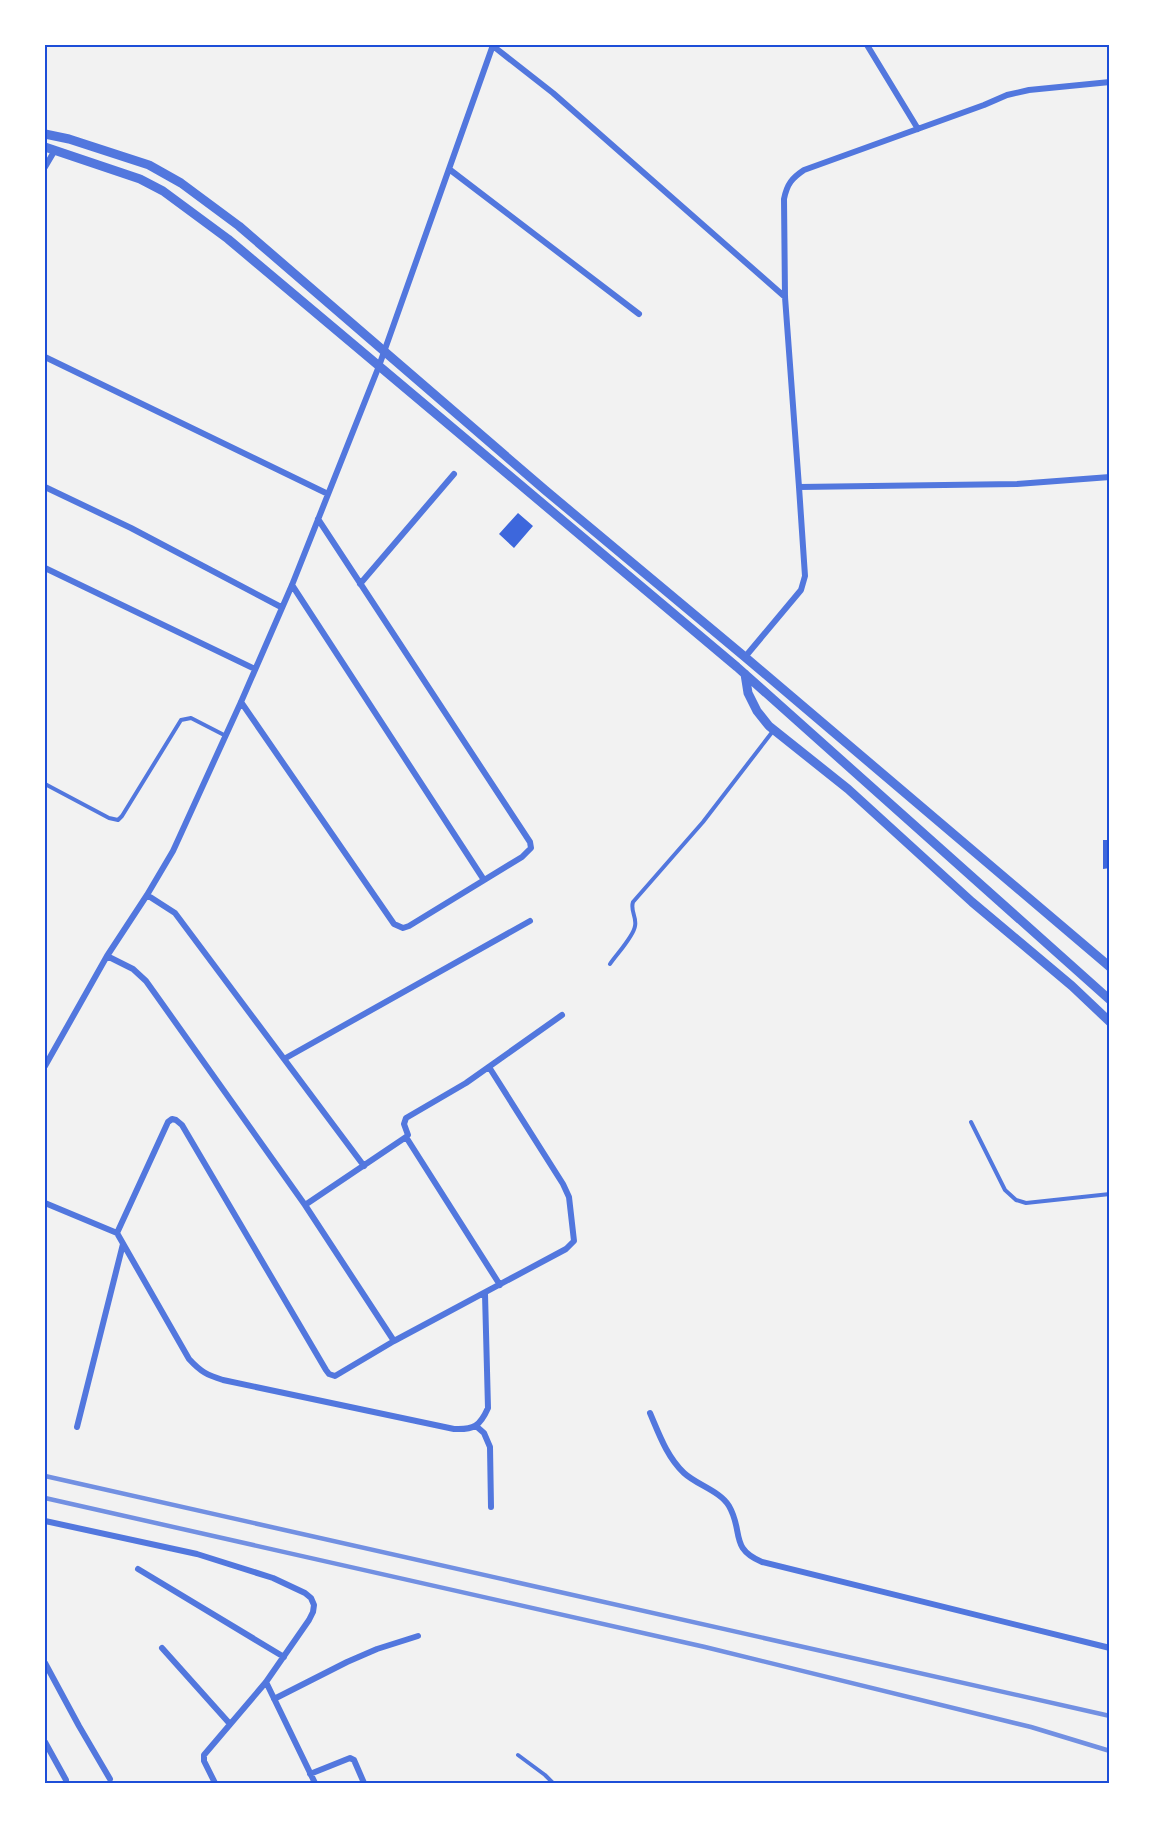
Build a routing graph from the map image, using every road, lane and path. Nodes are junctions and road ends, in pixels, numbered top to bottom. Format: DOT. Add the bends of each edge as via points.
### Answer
graph roads {
  1 [pos="867,45"];
  2 [pos="493,46"];
  3 [pos="1110,82"];
  4 [pos="918,129"];
  5 [pos="45,134"];
  6 [pos="45,147"];
  7 [pos="55,150"];
  8 [pos="45,167"];
  9 [pos="449,169"];
  10 [pos="785,297"];
  11 [pos="639,314"];
  12 [pos="384,353"];
  13 [pos="45,357"];
  14 [pos="379,366"];
  15 [pos="454,474"];
  16 [pos="1110,477"];
  17 [pos="45,487"];
  18 [pos="799,487"];
  19 [pos="328,494"];
  20 [pos="318,519"];
  21 [pos="45,568"];
  22 [pos="360,584"];
  23 [pos="292,585"];
  24 [pos="281,607"];
  25 [pos="746,657"];
  26 [pos="255,669"];
  27 [pos="744,674"];
  28 [pos="241,702"];
  29 [pos="774,730"];
  30 [pos="226,736"];
  31 [pos="45,784"];
  32 [pos="484,880"];
  33 [pos="147,895"];
  34 [pos="530,921"];
  35 [pos="107,956"];
  36 [pos="610,963"];
  37 [pos="1110,967"];
  38 [pos="1110,1000"];
  39 [pos="562,1015"];
  40 [pos="1110,1022"];
  41 [pos="284,1059"];
  42 [pos="45,1066"];
  43 [pos="489,1067"];
  44 [pos="971,1122"];
  45 [pos="406,1137"];
  46 [pos="364,1166"];
  47 [pos="1110,1194"];
  48 [pos="45,1203"];
  49 [pos="305,1205"];
  50 [pos="117,1233"];
  51 [pos="123,1244"];
  52 [pos="500,1285"];
  53 [pos="485,1294"];
  54 [pos="394,1341"];
  55 [pos="650,1413"];
  56 [pos="476,1426"];
  57 [pos="77,1427"];
  58 [pos="491,1508"];
  59 [pos="45,1521"];
  60 [pos="138,1569"];
  61 [pos="418,1636"];
  62 [pos="162,1648"];
  63 [pos="1110,1648"];
  64 [pos="284,1657"];
  65 [pos="45,1663"];
  66 [pos="266,1682"];
  67 [pos="274,1699"];
  68 [pos="230,1724"];
  69 [pos="45,1742"];
  70 [pos="518,1755"];
  71 [pos="310,1774"];
  72 [pos="110,1779"];
  73 [pos="66,1780"];
  74 [pos="215,1783"];
  75 [pos="315,1783"];
  76 [pos="364,1783"];
  77 [pos="553,1783"];
  1 -- 4 [label="street"];
  2 -- 9 [label="street"];
  2 -- 10 [label="street" via="550,91"];
  3 -- 4 [label="street" via="1006,95"];
  4 -- 10 [label="street" via="793,177 784,199"];
  5 -- 12 [label="street" via="149,165 181,183 238,226"];
  6 -- 7 [label="street"];
  7 -- 8 [label="street"];
  7 -- 14 [label="street" via="140,179 163,191 228,239"];
  9 -- 11 [label="street"];
  9 -- 12 [label="street"];
  10 -- 18 [label="street"];
  12 -- 14 [label="street"];
  12 -- 25 [label="street"];
  13 -- 19 [label="street"];
  14 -- 19 [label="street"];
  14 -- 27 [label="street"];
  15 -- 22 [label="street"];
  16 -- 18 [label="street" via="1017,484"];
  17 -- 24 [label="street"];
  18 -- 25 [label="street" via="805,576 801,590"];
  19 -- 20 [label="street"];
  20 -- 22 [label="street"];
  20 -- 23 [label="street"];
  21 -- 26 [label="street"];
  22 -- 32 [label="street" via="530,842 529,852"];
  23 -- 24 [label="street"];
  23 -- 32 [label="street"];
  24 -- 26 [label="street"];
  25 -- 37 [label="street"];
  26 -- 28 [label="street"];
  27 -- 29 [label="street" via="757,711"];
  27 -- 38 [label="street"];
  28 -- 30 [label="street"];
  28 -- 32 [label="street" via="394,924 409,926"];
  29 -- 36 [label="lane" via="703,822 633,902 634,932"];
  29 -- 40 [label="street" via="848,789"];
  30 -- 31 [label="lane" via="191,718 182,720 118,819"];
  30 -- 33 [label="street" via="173,851"];
  33 -- 35 [label="street"];
  33 -- 41 [label="street" via="175,912"];
  34 -- 41 [label="street"];
  35 -- 42 [label="street"];
  35 -- 49 [label="street" via="133,969 151,988"];
  39 -- 43 [label="street"];
  41 -- 46 [label="street"];
  43 -- 45 [label="street" via="406,1118"];
  43 -- 52 [label="street" via="563,1184 569,1197 574,1236 571,1246"];
  44 -- 47 [label="lane" via="1005,1190 1016,1200 1026,1203"];
  45 -- 46 [label="street"];
  45 -- 52 [label="street"];
  46 -- 49 [label="street"];
  48 -- 50 [label="street"];
  49 -- 54 [label="street"];
  50 -- 51 [label="street"];
  50 -- 54 [label="street" via="168,1122 176,1120 329,1374 335,1376"];
  51 -- 56 [label="street" via="189,1359 211,1377 454,1429"];
  51 -- 57 [label="street"];
  52 -- 53 [label="street"];
  53 -- 54 [label="street"];
  53 -- 56 [label="street" via="488,1408"];
  55 -- 63 [label="street" via="674,1462 727,1503 744,1552 750,1557"];
  56 -- 58 [label="street" via="490,1447"];
  59 -- 64 [label="street" via="196,1554 273,1578 305,1593 314,1605 313,1612"];
  60 -- 64 [label="street"];
  61 -- 67 [label="street" via="347,1662"];
  62 -- 68 [label="street"];
  64 -- 66 [label="street"];
  65 -- 72 [label="street"];
  66 -- 67 [label="street"];
  66 -- 68 [label="street"];
  67 -- 71 [label="street"];
  68 -- 74 [label="street" via="204,1755"];
  69 -- 73 [label="street"];
  70 -- 77 [label="lane"];
  71 -- 75 [label="street"];
  71 -- 76 [label="street" via="350,1758"];
}
